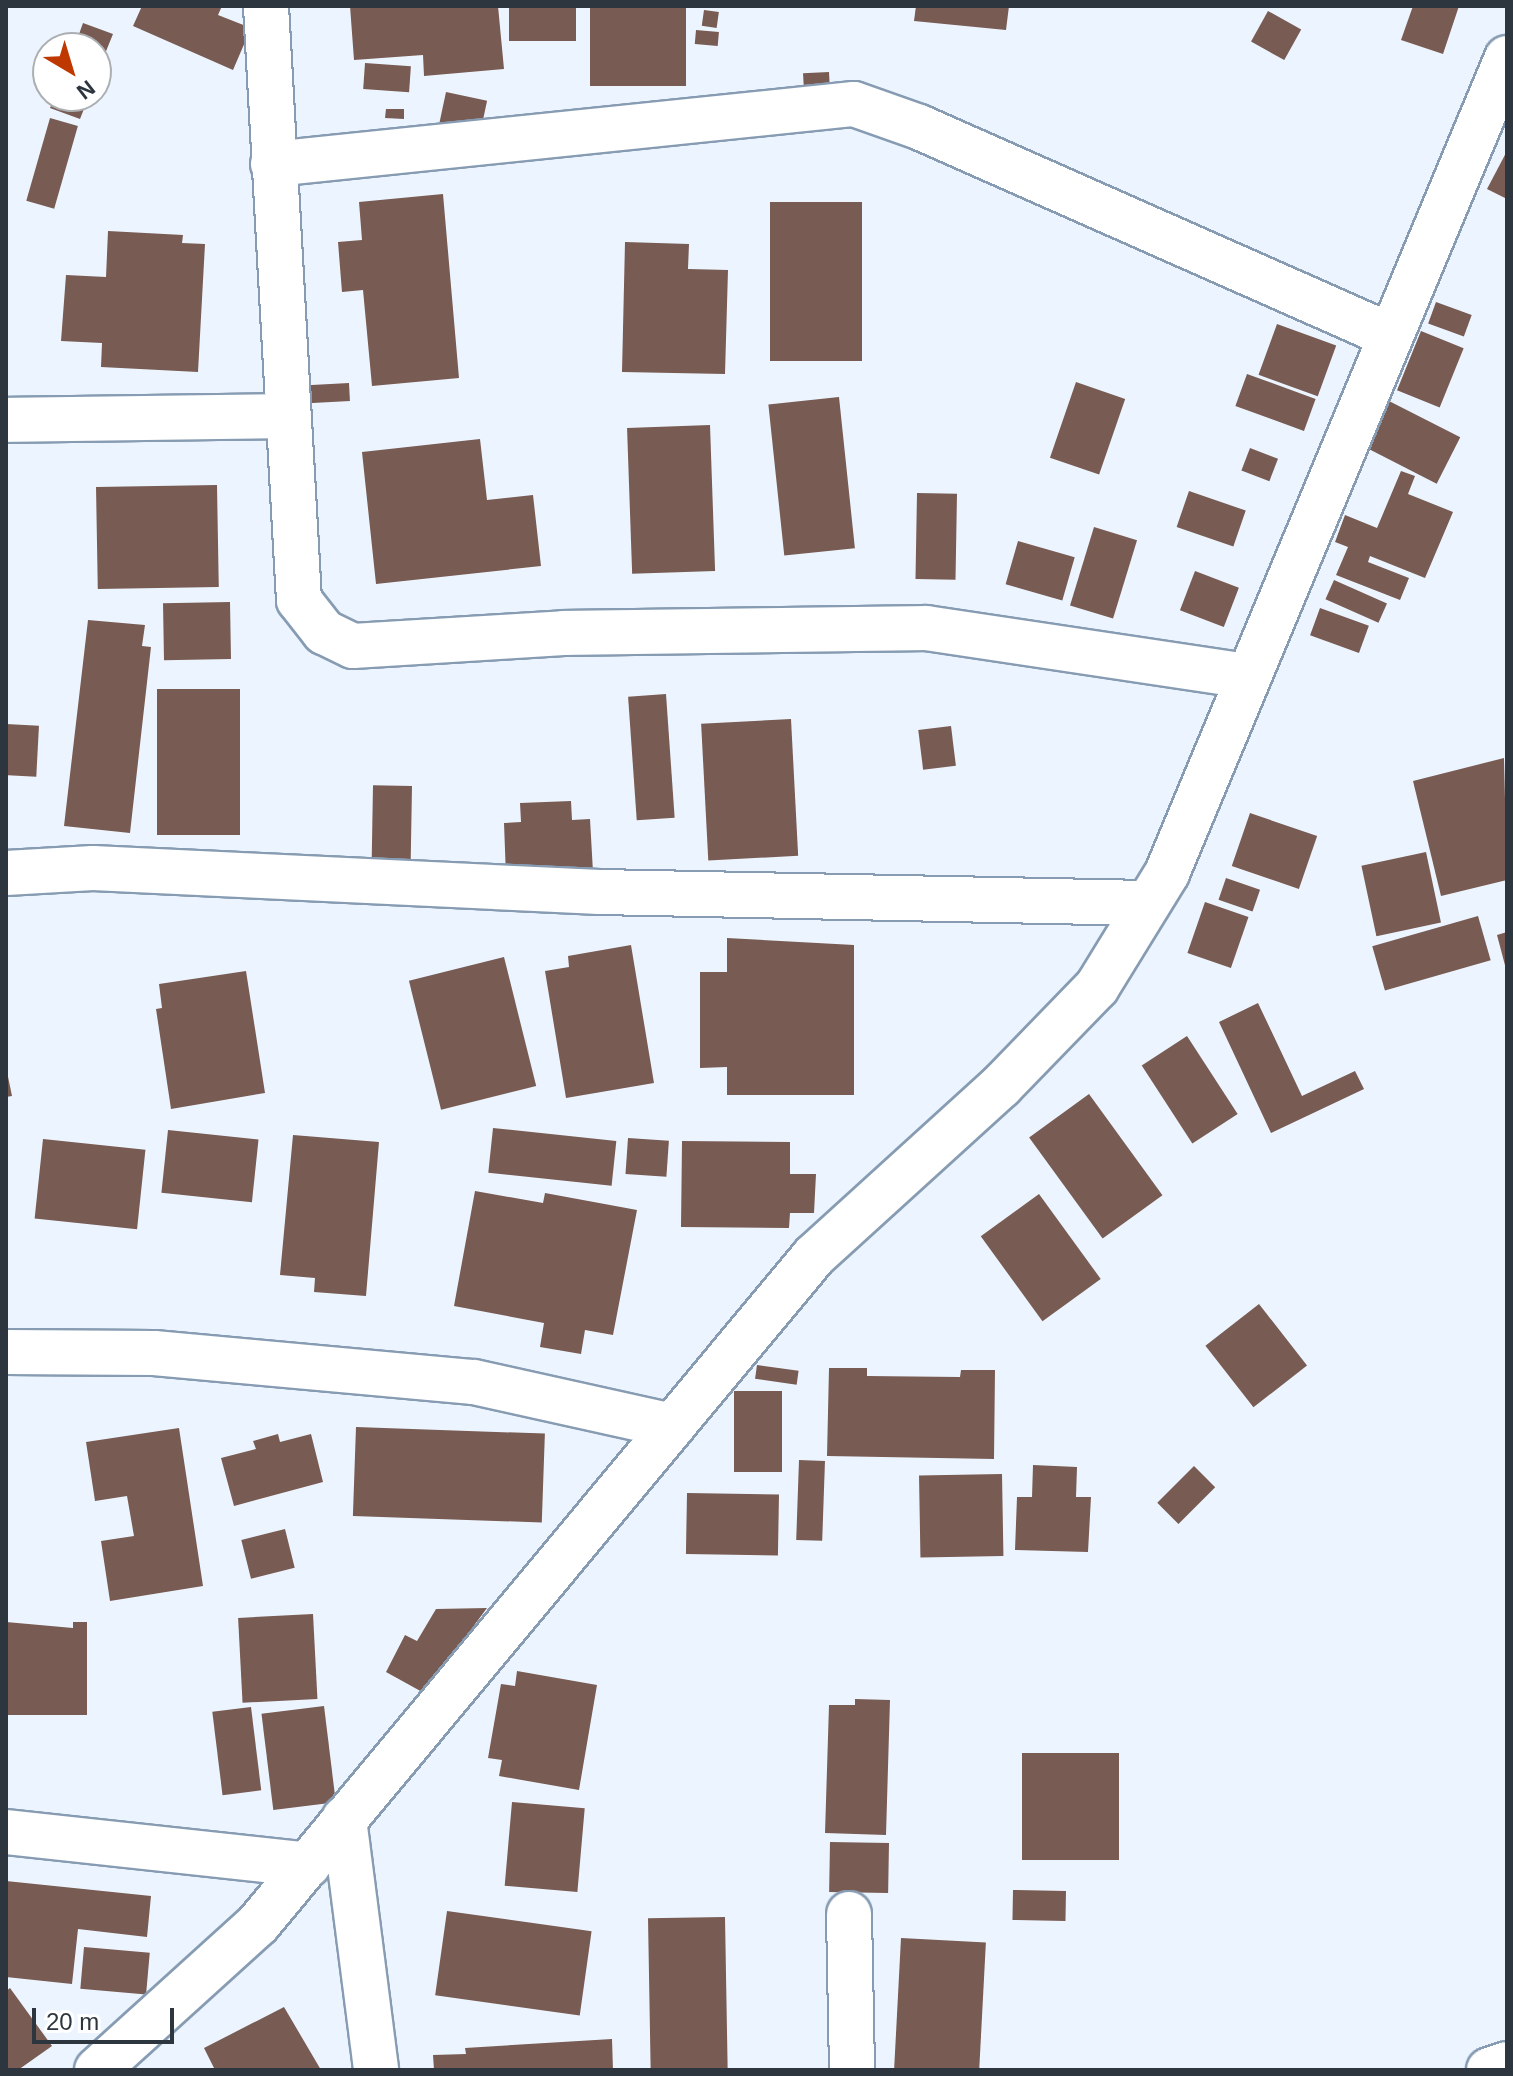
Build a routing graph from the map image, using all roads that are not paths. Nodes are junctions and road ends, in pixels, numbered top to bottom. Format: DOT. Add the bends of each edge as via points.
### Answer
graph roads {
  1 [pos="266,6"];
  2 [pos="1507,58"];
  3 [pos="273,164"];
  4 [pos="1391,336"];
  5 [pos="288,416"];
  6 [pos="6,420"];
  7 [pos="1248,676"];
  8 [pos="6,873"];
  9 [pos="1148,903"];
  10 [pos="6,1352"];
  11 [pos="672,1426"];
  12 [pos="344,1819"];
  13 [pos="6,1832"];
  14 [pos="308,1865"];
  15 [pos="849,1914"];
  16 [pos="1507,2064"];
  17 [pos="97,2070"];
  18 [pos="376,2070"];
  19 [pos="852,2070"];
  20 [pos="1489,2070"];
  1 -- 3 [label="street"];
  2 -- 4 [label="street"];
  3 -- 4 [label="street" via="854,104 919,127"];
  3 -- 5 [label="street"];
  4 -- 7 [label="street"];
  5 -- 6 [label="street"];
  5 -- 7 [label="street" via="299,600 324,632 353,646 564,633 926,628"];
  7 -- 9 [label="street" via="1167,873"];
  8 -- 9 [label="street" via="93,868 599,892"];
  9 -- 11 [label="street" via="1097,987 1001,1086 814,1256"];
  10 -- 11 [label="street" via="154,1353 474,1382"];
  11 -- 12 [label="street"];
  12 -- 14 [label="street"];
  12 -- 18 [label="street"];
  13 -- 14 [label="street"];
  14 -- 17 [label="street" via="258,1924"];
  15 -- 19 [label="street"];
  16 -- 20 [label="street"];
}
